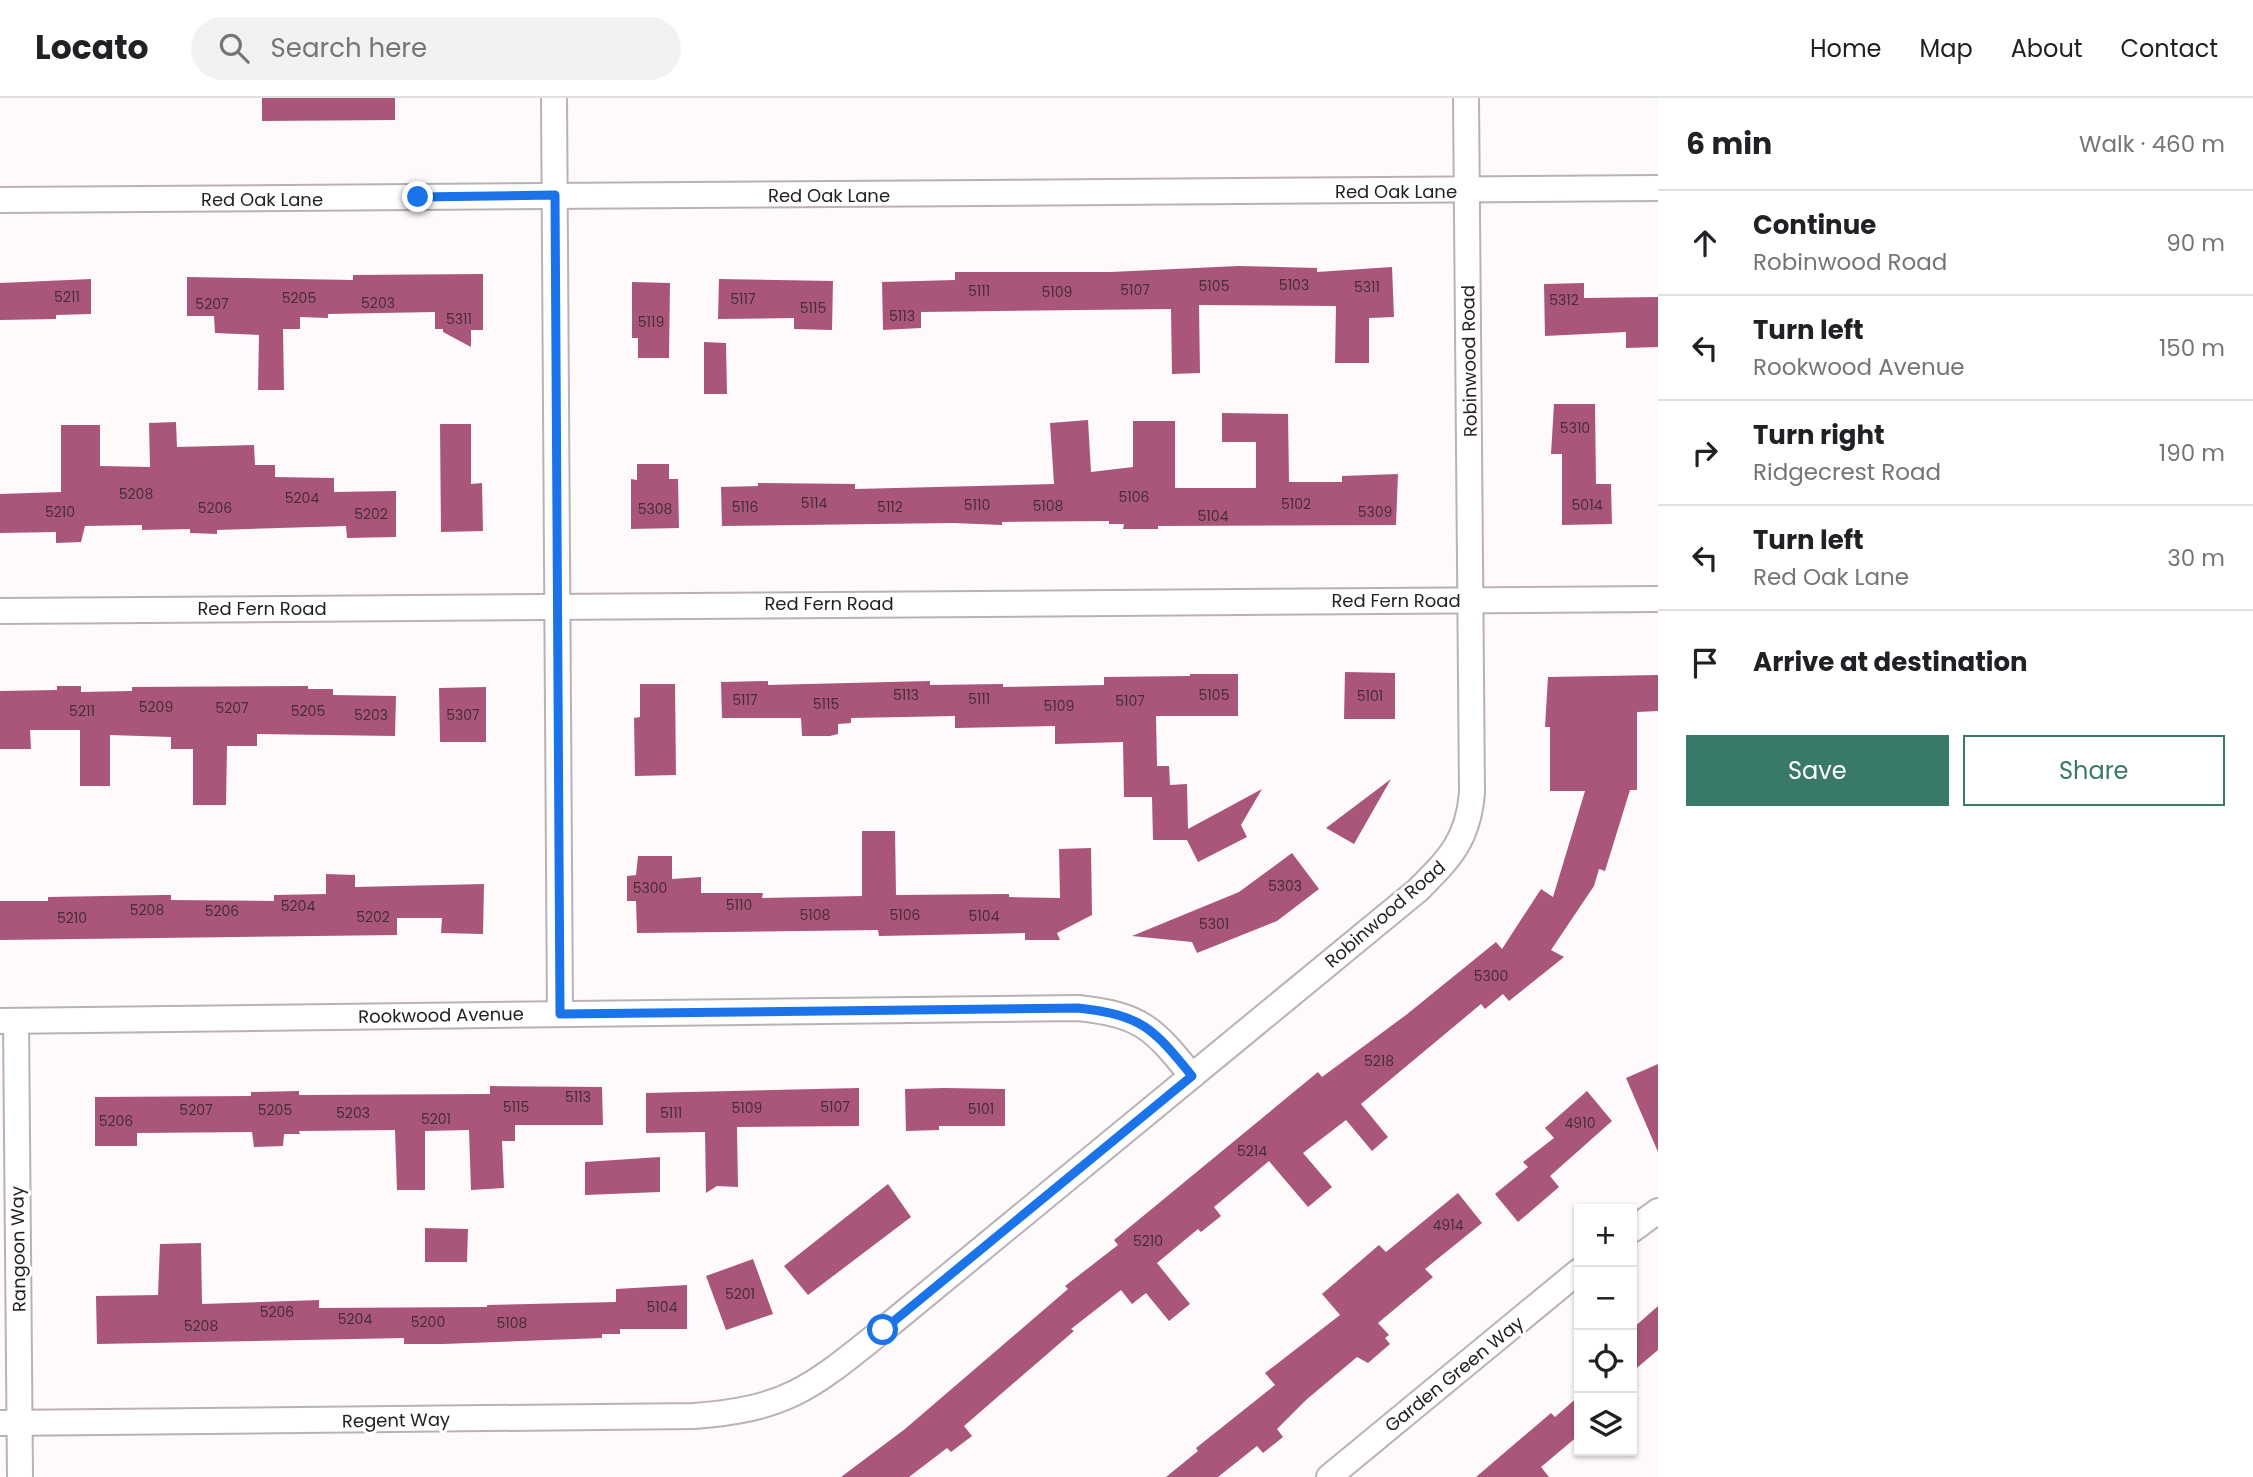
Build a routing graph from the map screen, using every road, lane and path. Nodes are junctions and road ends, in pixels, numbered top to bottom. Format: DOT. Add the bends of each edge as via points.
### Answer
graph roads {
  1 [pos="554,98"];
  2 [pos="1466,98"];
  3 [pos="1658,188"];
  4 [pos="1468,190"];
  5 [pos="555,195"];
  6 [pos="0,201"];
  7 [pos="1470,599"];
  8 [pos="1658,599"];
  9 [pos="557,605"];
  10 [pos="0,611"];
  11 [pos="560,1014"];
  12 [pos="8,1021"];
  13 [pos="1192,1076"];
  14 [pos="1658,1211"];
  15 [pos="1637,1226"];
  16 [pos="1574,1275"];
  17 [pos="790,1397"];
  18 [pos="10,1423"];
  19 [pos="20,1477"];
  20 [pos="1329,1477"];
  1 -- 5 [label="street"];
  2 -- 4 [label="street, Robinwood Road"];
  3 -- 4 [label="street, Red Oak Lane"];
  4 -- 5 [label="street, Red Oak Lane"];
  4 -- 7 [label="street, Robinwood Road"];
  5 -- 6 [label="street, Red Oak Lane"];
  5 -- 9 [label="street"];
  7 -- 8 [label="street, Red Fern Road"];
  7 -- 9 [label="street, Red Fern Road"];
  7 -- 13 [label="street, Robinwood Road" via="1472,793 1464,836 1418,890"];
  9 -- 10 [label="street, Red Fern Road"];
  9 -- 11 [label="street"];
  11 -- 12 [label="street, Rookwood Avenue"];
  11 -- 13 [label="street, Rookwood Avenue" via="1078,1008 1112,1012 1152,1029"];
  12 -- 18 [label="street, Rangoon Way"];
  13 -- 17 [label="street, Robinwood Road" via="845,1361"];
  14 -- 15 [label="street"];
  16 -- 20 [label="street, Garden Green Way"];
  17 -- 18 [label="street, Regent Way" via="734,1413 694,1416"];
  18 -- 19 [label="street, Rangoon Way"];
}
